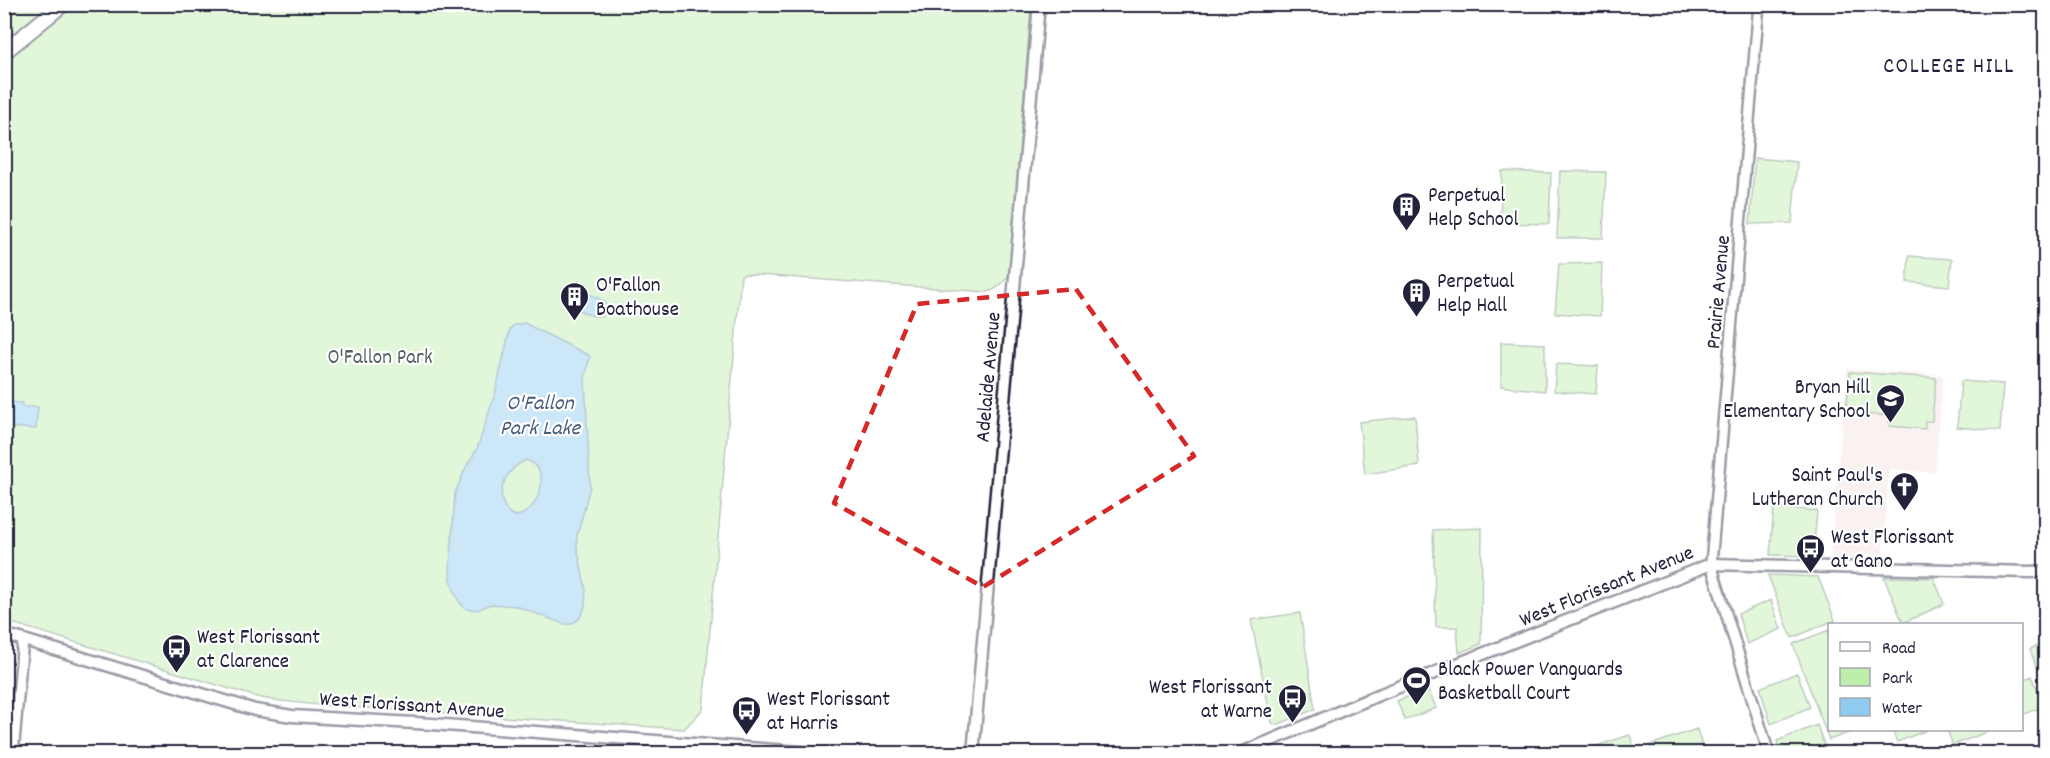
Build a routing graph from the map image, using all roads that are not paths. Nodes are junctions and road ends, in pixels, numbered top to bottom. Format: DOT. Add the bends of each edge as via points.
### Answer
graph roads {
  1 [pos="63,4"];
  2 [pos="1038,4"];
  3 [pos="1759,4"];
  4 [pos="4,52"];
  5 [pos="1712,564"];
  6 [pos="2046,571"];
  7 [pos="4,634"];
  8 [pos="23,639"];
  9 [pos="13,753"];
  10 [pos="828,753"];
  11 [pos="973,753"];
  12 [pos="1239,753"];
  13 [pos="1769,753"];
  1 -- 4 [label="highway"];
  2 -- 11 [label="main road, Adelaide Avenue"];
  3 -- 5 [label="street, Prairie Avenue"];
  5 -- 6 [label="main road, West Florissant Avenue"];
  5 -- 12 [label="main road, West Florissant Avenue"];
  5 -- 13 [label="street, Prairie Avenue"];
  7 -- 8 [label="main road, West Florissant Avenue"];
  8 -- 9 [label="street"];
  8 -- 10 [label="main road, West Florissant Avenue" via="255,710 292,716"];
}
